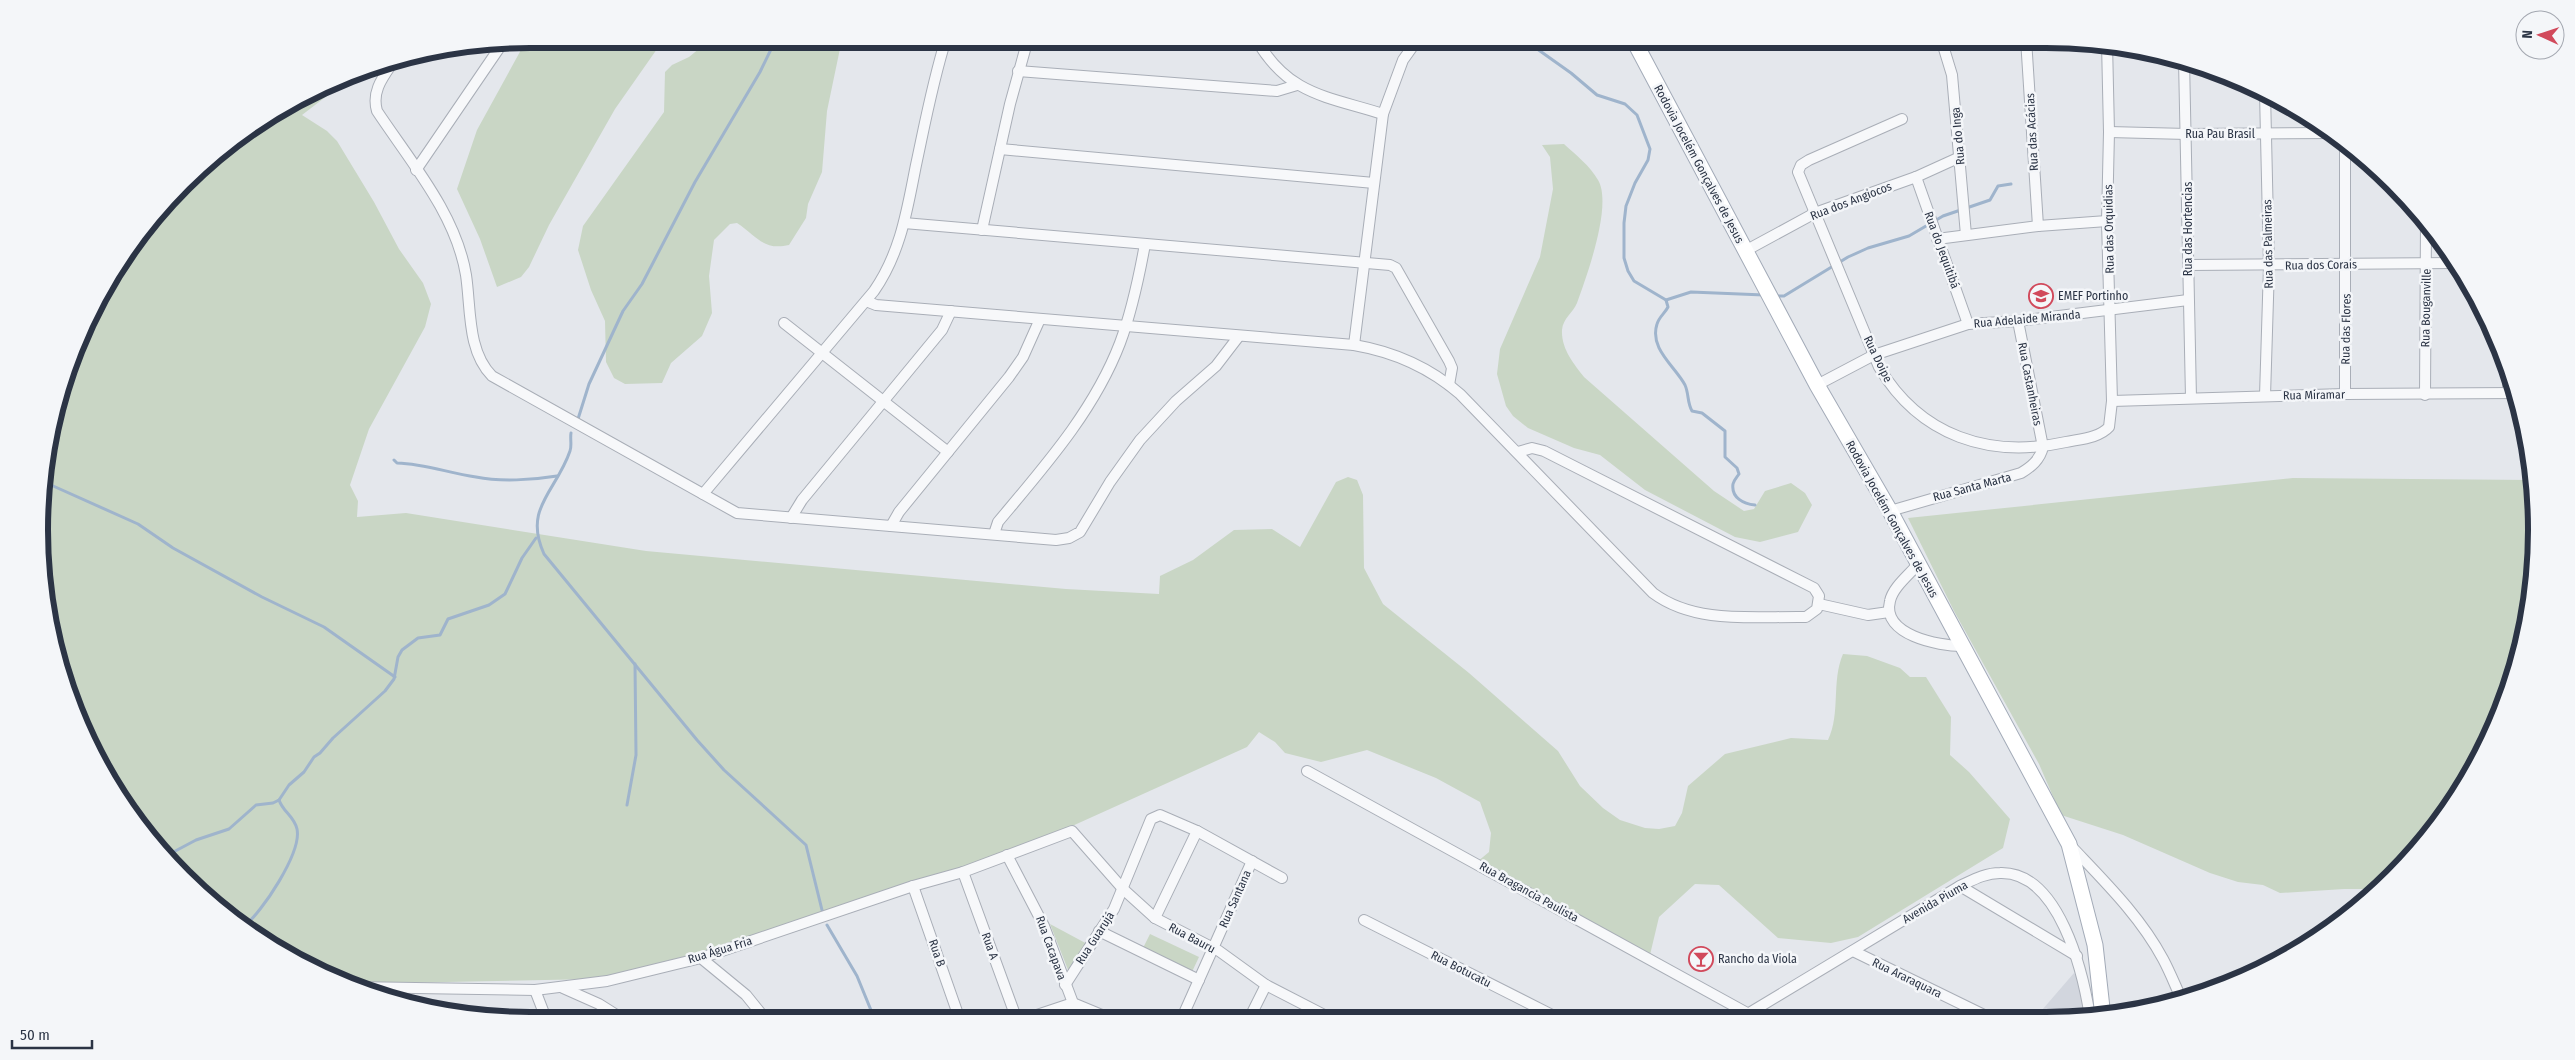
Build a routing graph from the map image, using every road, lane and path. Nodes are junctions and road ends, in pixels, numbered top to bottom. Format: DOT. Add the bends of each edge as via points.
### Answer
graph roads {
  1 [pos="944,48"];
  2 [pos="1025,48"];
  3 [pos="1262,48"];
  4 [pos="1412,48"];
  5 [pos="1638,48"];
  6 [pos="1944,48"];
  7 [pos="2027,48"];
  8 [pos="499,49"];
  9 [pos="2107,52"];
  10 [pos="2184,68"];
  11 [pos="389,69"];
  12 [pos="1018,71"];
  13 [pos="1297,85"];
  14 [pos="2265,101"];
  15 [pos="1383,114"];
  16 [pos="1902,119"];
  17 [pos="2109,132"];
  18 [pos="2319,133"];
  19 [pos="2188,134"];
  20 [pos="2266,135"];
  21 [pos="1000,149"];
  22 [pos="2345,152"];
  23 [pos="1960,157"];
  24 [pos="416,170"];
  25 [pos="1916,177"];
  26 [pos="1374,183"];
  27 [pos="1815,213"];
  28 [pos="2107,221"];
  29 [pos="904,223"];
  30 [pos="2038,226"];
  31 [pos="982,230"];
  32 [pos="2426,234"];
  33 [pos="1966,235"];
  34 [pos="1937,240"];
  35 [pos="1145,244"];
  36 [pos="1745,251"];
  37 [pos="1364,262"];
  38 [pos="2427,262"];
  39 [pos="2446,262"];
  40 [pos="2188,265"];
  41 [pos="2347,265"];
  42 [pos="2269,266"];
  43 [pos="2188,300"];
  44 [pos="866,301"];
  45 [pos="951,311"];
  46 [pos="2110,311"];
  47 [pos="1040,319"];
  48 [pos="2018,321"];
  49 [pos="784,323"];
  50 [pos="1968,324"];
  51 [pos="1126,326"];
  52 [pos="1239,336"];
  53 [pos="1354,345"];
  54 [pos="822,353"];
  55 [pos="1874,355"];
  56 [pos="1449,385"];
  57 [pos="1817,385"];
  58 [pos="2507,393"];
  59 [pos="2344,394"];
  60 [pos="2425,395"];
  61 [pos="2265,396"];
  62 [pos="2191,398"];
  63 [pos="883,401"];
  64 [pos="2112,401"];
  65 [pos="2093,436"];
  66 [pos="2042,447"];
  67 [pos="948,452"];
  68 [pos="1518,452"];
  69 [pos="703,494"];
  70 [pos="1890,511"];
  71 [pos="791,518"];
  72 [pos="891,526"];
  73 [pos="994,534"];
  74 [pos="1918,564"];
  75 [pos="1819,604"];
  76 [pos="1889,612"];
  77 [pos="1962,646"];
  78 [pos="1307,771"];
  79 [pos="1072,831"];
  80 [pos="1196,831"];
  81 [pos="2069,844"];
  82 [pos="1008,855"];
  83 [pos="1252,861"];
  84 [pos="963,872"];
  85 [pos="1282,878"];
  86 [pos="913,886"];
  87 [pos="1960,886"];
  88 [pos="1123,889"];
  89 [pos="1155,918"];
  90 [pos="1364,920"];
  91 [pos="1099,931"];
  92 [pos="1213,949"];
  93 [pos="1853,951"];
  94 [pos="2077,956"];
  95 [pos="701,958"];
  96 [pos="1199,980"];
  97 [pos="1065,985"];
  98 [pos="1266,985"];
  99 [pos="560,987"];
  100 [pos="535,990"];
  101 [pos="391,992"];
  102 [pos="2179,993"];
  103 [pos="1073,1003"];
  104 [pos="2102,1009"];
  105 [pos="2089,1010"];
  106 [pos="544,1012"];
  107 [pos="612,1012"];
  108 [pos="760,1012"];
  109 [pos="957,1012"];
  110 [pos="1014,1012"];
  111 [pos="1046,1012"];
  112 [pos="1077,1012"];
  113 [pos="1095,1012"];
  114 [pos="1185,1012"];
  115 [pos="1252,1012"];
  116 [pos="1318,1012"];
  117 [pos="1546,1012"];
  118 [pos="1742,1012"];
  119 [pos="1755,1012"];
  120 [pos="1978,1012"];
  1 -- 29 [label="street"];
  2 -- 12 [label="street"];
  3 -- 13 [label="street" via="1272,64"];
  4 -- 15 [label="street" via="1403,60"];
  5 -- 36 [label="main road, Rodovia Jocelém Gonçalves de Jesus"];
  6 -- 23 [label="street, Rua do Inga" via="1952,75"];
  7 -- 30 [label="street, Rua das Acácias"];
  8 -- 24 [label="street"];
  9 -- 17 [label="street, Rua das Orquidias"];
  10 -- 19 [label="street, Rua das Hortencias"];
  11 -- 24 [label="street" via="377,86 375,105"];
  12 -- 13 [label="street" via="1277,91"];
  12 -- 21 [label="street"];
  13 -- 15 [label="street"];
  14 -- 20 [label="street, Rua das Palmeiras"];
  15 -- 26 [label="street"];
  16 -- 27 [label="street, Rua Doipe" via="1801,165 1798,172 1800,181"];
  17 -- 19 [label="street, Rua Pau Brasil"];
  17 -- 28 [label="street, Rua das Orquidias"];
  18 -- 20 [label="street, Rua Pau Brasil"];
  19 -- 20 [label="street, Rua Pau Brasil"];
  19 -- 40 [label="street, Rua das Hortencias"];
  20 -- 42 [label="street, Rua das Palmeiras"];
  21 -- 26 [label="street"];
  21 -- 31 [label="street"];
  22 -- 41 [label="street, Rua das Flores"];
  23 -- 25 [label="street, Rua dos Angiocos"];
  23 -- 33 [label="street, Rua do Inga"];
  24 -- 69 [label="street" via="442,210 458,243 466,273 475,345 479,360 487,371"];
  25 -- 27 [label="street, Rua dos Angiocos"];
  25 -- 34 [label="street, Rua do Jequitibá"];
  26 -- 37 [label="street"];
  27 -- 36 [label="street, Rua dos Angiocos"];
  27 -- 55 [label="street, Rua Doipe"];
  28 -- 30 [label="street"];
  28 -- 46 [label="street, Rua das Orquidias"];
  29 -- 31 [label="street"];
  29 -- 44 [label="street" via="888,268"];
  30 -- 33 [label="street"];
  31 -- 35 [label="street"];
  32 -- 38 [label="street, Rua Bouganville"];
  33 -- 34 [label="street"];
  34 -- 50 [label="street, Rua do Jequitibá"];
  35 -- 37 [label="street"];
  35 -- 51 [label="street"];
  36 -- 57 [label="main road, Rodovia Jocelém Gonçalves de Jesus"];
  37 -- 53 [label="street"];
  37 -- 56 [label="street" via="1396,268 1449,361 1452,368"];
  38 -- 39 [label="street, Rua dos Corais"];
  38 -- 41 [label="street, Rua dos Corais"];
  38 -- 60 [label="street, Rua Bouganville"];
  40 -- 42 [label="street, Rua dos Corais"];
  40 -- 43 [label="street, Rua das Hortencias"];
  41 -- 42 [label="street, Rua dos Corais"];
  41 -- 59 [label="street, Rua das Flores"];
  42 -- 61 [label="street, Rua das Palmeiras"];
  43 -- 46 [label="street, Rua Adelaide Miranda"];
  43 -- 62 [label="street, Rua das Hortencias"];
  44 -- 45 [label="street" via="876,305"];
  44 -- 54 [label="street"];
  45 -- 47 [label="street"];
  45 -- 63 [label="street" via="942,330"];
  46 -- 48 [label="street, Rua Adelaide Miranda"];
  46 -- 64 [label="street, Rua das Orquidias"];
  47 -- 51 [label="street"];
  47 -- 67 [label="street" via="1010,377"];
  48 -- 50 [label="street, Rua Adelaide Miranda"];
  48 -- 66 [label="street, Rua Castanheiras"];
  49 -- 54 [label="street"];
  50 -- 55 [label="street, Rua Adelaide Miranda"];
  51 -- 52 [label="street"];
  51 -- 73 [label="street" via="1092,400 1067,437 998,522"];
  52 -- 53 [label="street"];
  52 -- 73 [label="street" via="1216,366 1176,401 1140,440 1080,532 1056,540"];
  53 -- 56 [label="street" via="1384,351 1412,362"];
  54 -- 63 [label="street"];
  54 -- 69 [label="street"];
  55 -- 57 [label="street, Rua Adelaide Miranda"];
  55 -- 66 [label="street, Rua Doipe" via="1898,395 1934,426 1980,444"];
  56 -- 68 [label="street"];
  57 -- 70 [label="main road, Rodovia Jocelém Gonçalves de Jesus"];
  58 -- 60 [label="street, Rua Miramar"];
  59 -- 60 [label="street, Rua Miramar"];
  59 -- 61 [label="street, Rua Miramar"];
  61 -- 62 [label="street, Rua Miramar"];
  62 -- 64 [label="street, Rua Miramar"];
  63 -- 67 [label="street"];
  63 -- 71 [label="street"];
  64 -- 65 [label="street, Rua das Orquidias" via="2109,427"];
  65 -- 66 [label="street, Rua Doipe"];
  66 -- 70 [label="street, Rua Santa Marta" via="2031,468 2021,474"];
  67 -- 72 [label="street"];
  68 -- 75 [label="street" via="1538,449 1553,455 1814,588"];
  68 -- 75 [label="street" via="1653,593 1670,604 1706,615 1806,617"];
  69 -- 71 [label="street" via="736,513"];
  70 -- 74 [label="main road, Rodovia Jocelém Gonçalves de Jesus"];
  71 -- 72 [label="street"];
  72 -- 73 [label="street"];
  74 -- 76 [label="street" via="1892,595"];
  74 -- 77 [label="main road, Rodovia Jocelém Gonçalves de Jesus"];
  75 -- 76 [label="street" via="1868,615"];
  76 -- 77 [label="street" via="1894,624 1904,632 1946,646"];
  77 -- 81 [label="main road, Rodovia Jocelém Gonçalves de Jesus"];
  78 -- 118 [label="street, Rua Bragancia Paulista"];
  79 -- 82 [label="street, Rua Água Fria"];
  79 -- 88 [label="street, Rua Bauru"];
  80 -- 83 [label="street"];
  80 -- 88 [label="street, Rua Guarujá" via="1160,815 1151,819"];
  80 -- 89 [label="street"];
  81 -- 102 [label="street" via="2119,896 2142,927 2163,959"];
  81 -- 104 [label="main road, Rodovia Jocelém Gonçalves de Jesus" via="2095,945"];
  82 -- 84 [label="street, Rua Água Fria"];
  82 -- 97 [label="street, Rua Cacapava" via="1044,926"];
  83 -- 85 [label="street"];
  83 -- 92 [label="street, Rua Santana"];
  84 -- 86 [label="street, Rua Água Fria"];
  84 -- 110 [label="street, Rua A"];
  86 -- 95 [label="street, Rua Água Fria"];
  86 -- 109 [label="street, Rua B"];
  87 -- 93 [label="street, Avenida Piuma"];
  87 -- 94 [label="street"];
  87 -- 94 [label="street, Avenida Piuma" via="1987,874 2000,873 2034,884 2046,896"];
  88 -- 89 [label="street, Rua Bauru"];
  88 -- 91 [label="street, Rua Guarujá"];
  89 -- 92 [label="street, Rua Bauru"];
  90 -- 117 [label="street, Rua Botucatu"];
  91 -- 96 [label="street"];
  91 -- 97 [label="street, Rua Guarujá"];
  92 -- 96 [label="street, Rua Santana"];
  92 -- 98 [label="street, Rua Bauru"];
  93 -- 119 [label="street, Avenida Piuma"];
  93 -- 120 [label="street, Rua Araraquara"];
  94 -- 105 [label="street, Avenida Piuma"];
  95 -- 99 [label="street, Rua Água Fria" via="607,981"];
  95 -- 108 [label="street" via="746,995"];
  96 -- 114 [label="street, Rua Santana"];
  97 -- 103 [label="street, Rua Cacapava"];
  98 -- 115 [label="street"];
  98 -- 116 [label="street, Rua Bauru"];
  99 -- 100 [label="street, Rua Água Fria"];
  99 -- 107 [label="street"];
  100 -- 101 [label="street, Rua Água Fria"];
  100 -- 106 [label="street"];
  103 -- 111 [label="street"];
  103 -- 112 [label="street, Rua Cacapava"];
  103 -- 113 [label="street"];
}
